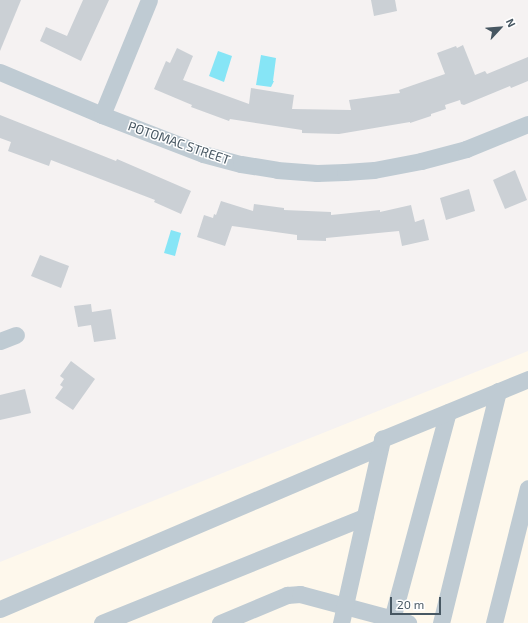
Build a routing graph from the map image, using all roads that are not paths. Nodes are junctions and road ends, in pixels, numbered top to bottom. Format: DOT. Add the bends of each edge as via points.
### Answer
graph roads {
  1 [pos="149,0"];
  2 [pos="0,72"];
  3 [pos="102,115"];
  4 [pos="528,124"];
  5 [pos="16,335"];
  6 [pos="0,341"];
  7 [pos="528,379"];
  8 [pos="498,391"];
  9 [pos="448,412"];
  10 [pos="380,447"];
  11 [pos="528,488"];
  12 [pos="364,517"];
  13 [pos="0,609"];
  14 [pos="343,615"];
  15 [pos="392,619"];
  16 [pos="102,623"];
  17 [pos="220,623"];
  18 [pos="408,623"];
  19 [pos="441,623"];
  20 [pos="494,623"];
  1 -- 3 [label="street"];
  2 -- 3 [label="street, POTOMAC STREET"];
  3 -- 4 [label="street, POTOMAC STREET" via="203,154 255,167 317,173 374,170 421,161 466,149"];
  5 -- 6 [label="street"];
  7 -- 8 [label="street"];
  8 -- 9 [label="street"];
  8 -- 19 [label="street"];
  9 -- 10 [label="street" via="382,439"];
  9 -- 15 [label="street"];
  10 -- 12 [label="street"];
  10 -- 13 [label="street"];
  11 -- 20 [label="street"];
  12 -- 14 [label="street"];
  12 -- 16 [label="street"];
  14 -- 15 [label="street"];
  14 -- 17 [label="street" via="300,594 287,596"];
  15 -- 18 [label="street"];
}
